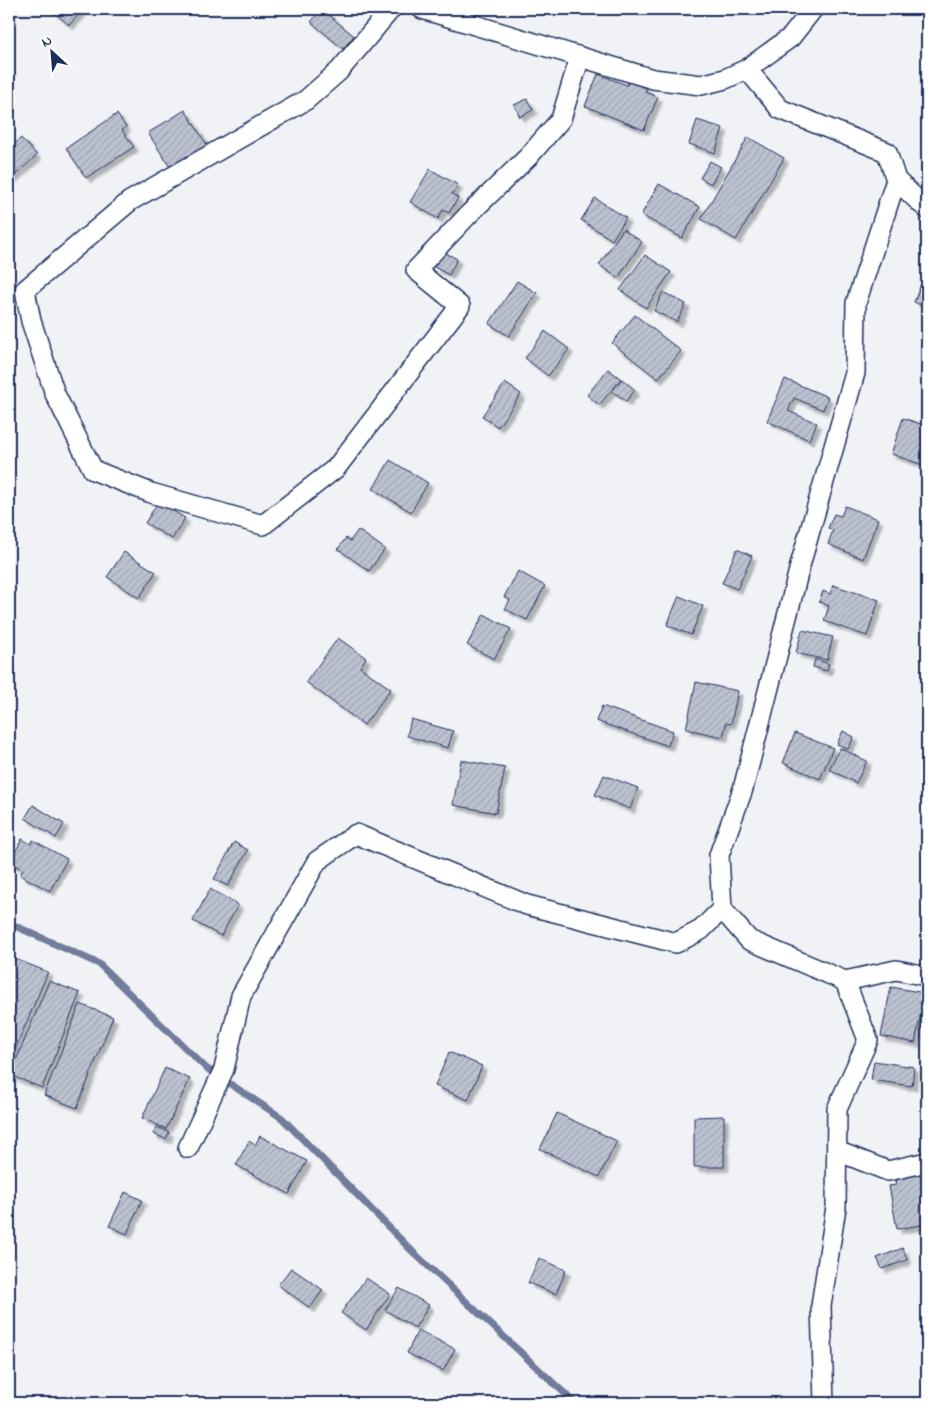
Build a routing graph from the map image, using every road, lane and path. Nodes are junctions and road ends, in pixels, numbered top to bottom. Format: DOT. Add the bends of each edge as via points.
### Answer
graph roads {
  1 [pos="391,9"];
  2 [pos="422,9"];
  3 [pos="813,9"];
  4 [pos="580,57"];
  5 [pos="747,69"];
  6 [pos="896,180"];
  7 [pos="927,209"];
  8 [pos="722,909"];
  9 [pos="927,976"];
  10 [pos="844,981"];
  11 [pos="188,1148"];
  12 [pos="837,1151"];
  13 [pos="927,1162"];
  14 [pos="824,1403"];
  1 -- 4 [label="street" via="339,71 306,100 130,201 25,290 31,321 55,394 93,470 151,493 263,525 336,468 460,306 416,270 529,156 561,119"];
  2 -- 4 [label="street"];
  3 -- 5 [label="street" via="791,37"];
  4 -- 5 [label="street" via="653,78 701,85"];
  5 -- 6 [label="street" via="780,110 888,152"];
  6 -- 7 [label="street"];
  6 -- 8 [label="street" via="856,303 855,373 800,562 743,789 720,856"];
  8 -- 10 [label="street" via="749,940"];
  8 -- 11 [label="street" via="701,930 676,943 526,905 356,834 317,861 241,996 224,1069"];
  9 -- 10 [label="street" via="896,970"];
  10 -- 12 [label="street" via="868,1040 836,1109"];
  12 -- 13 [label="street" via="888,1171"];
  12 -- 14 [label="street" via="836,1207 821,1306"];
}
